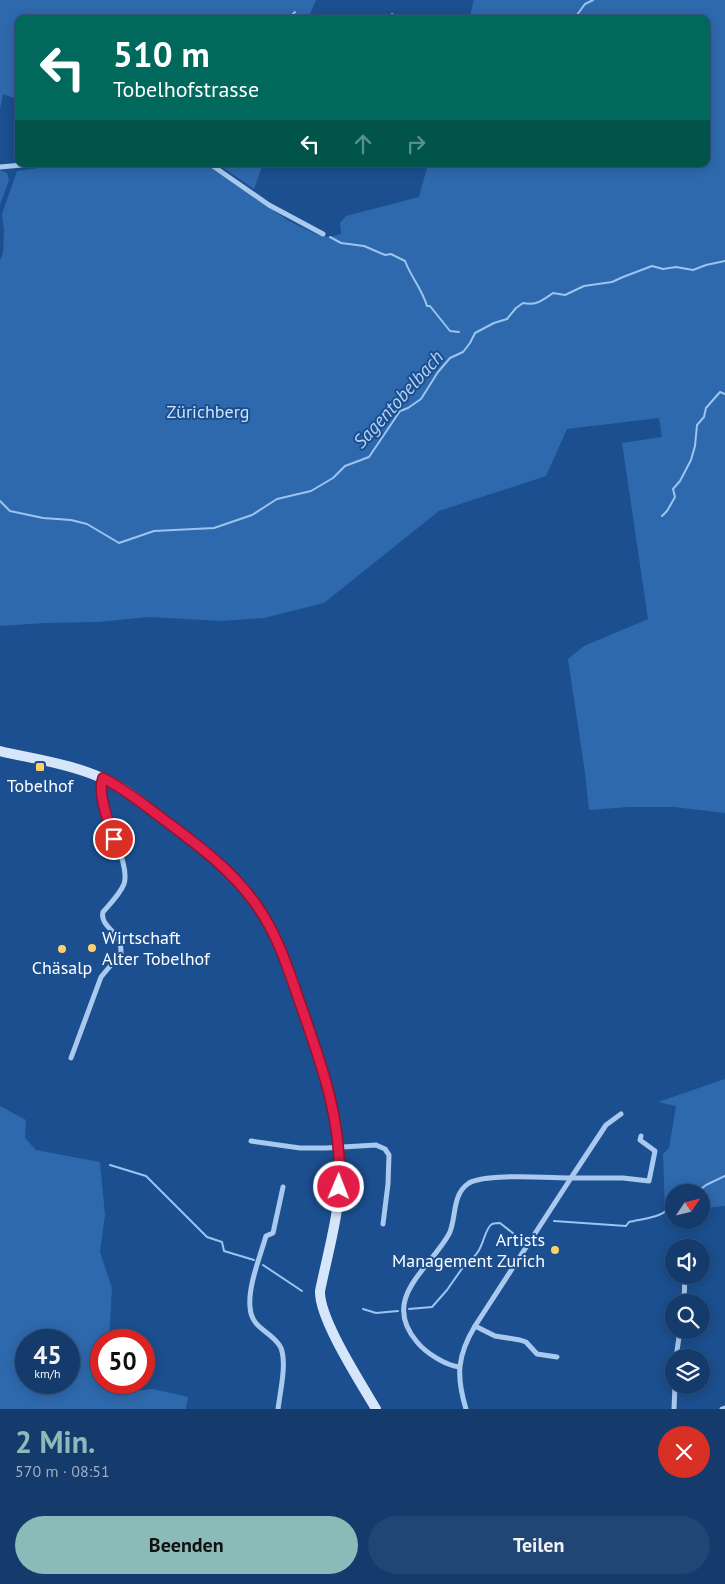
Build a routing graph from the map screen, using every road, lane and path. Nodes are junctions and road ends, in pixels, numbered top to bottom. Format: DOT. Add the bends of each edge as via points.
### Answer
graph roads {
  1 [pos="15,166"];
  2 [pos="0,167"];
  3 [pos="214,167"];
  4 [pos="323,234"];
  5 [pos="0,751"];
  6 [pos="103,778"];
  7 [pos="71,1058"];
  8 [pos="621,1114"];
  9 [pos="641,1136"];
  10 [pos="251,1141"];
  11 [pos="339,1148"];
  12 [pos="571,1178"];
  13 [pos="283,1187"];
  14 [pos="383,1224"];
  15 [pos="475,1326"];
  16 [pos="557,1357"];
  17 [pos="459,1367"];
  18 [pos="675,1394"];
  19 [pos="278,1409"];
  20 [pos="376,1409"];
  21 [pos="466,1409"];
  22 [pos="674,1409"];
  1 -- 2 [label="street"];
  3 -- 4 [label="street" via="269,205"];
  5 -- 6 [label="main road"];
  6 -- 7 [label="street" via="102,794 125,876 124,884 102,916 119,940 121,953 101,977"];
  6 -- 11 [label="main road" via="136,798 208,854 238,881 261,912 285,960 321,1064 336,1118"];
  8 -- 12 [label="street" via="606,1126"];
  9 -- 12 [label="street" via="640,1140 655,1151 649,1182 623,1178"];
  10 -- 11 [label="street" via="300,1148"];
  11 -- 14 [label="street" via="376,1144 389,1155"];
  11 -- 20 [label="main road" via="338,1201 320,1298 334,1334"];
  12 -- 15 [label="street"];
  12 -- 17 [label="street" via="484,1178 469,1184 459,1194 451,1230 406,1293 404,1316 420,1346"];
  13 -- 19 [label="street" via="273,1233 266,1236 255,1272 250,1307 255,1323 275,1340 282,1354"];
  15 -- 16 [label="street" via="495,1336 526,1342 537,1354"];
  15 -- 17 [label="street" via="463,1348"];
  17 -- 21 [label="street"];
  18 -- 22 [label="street"];
}
